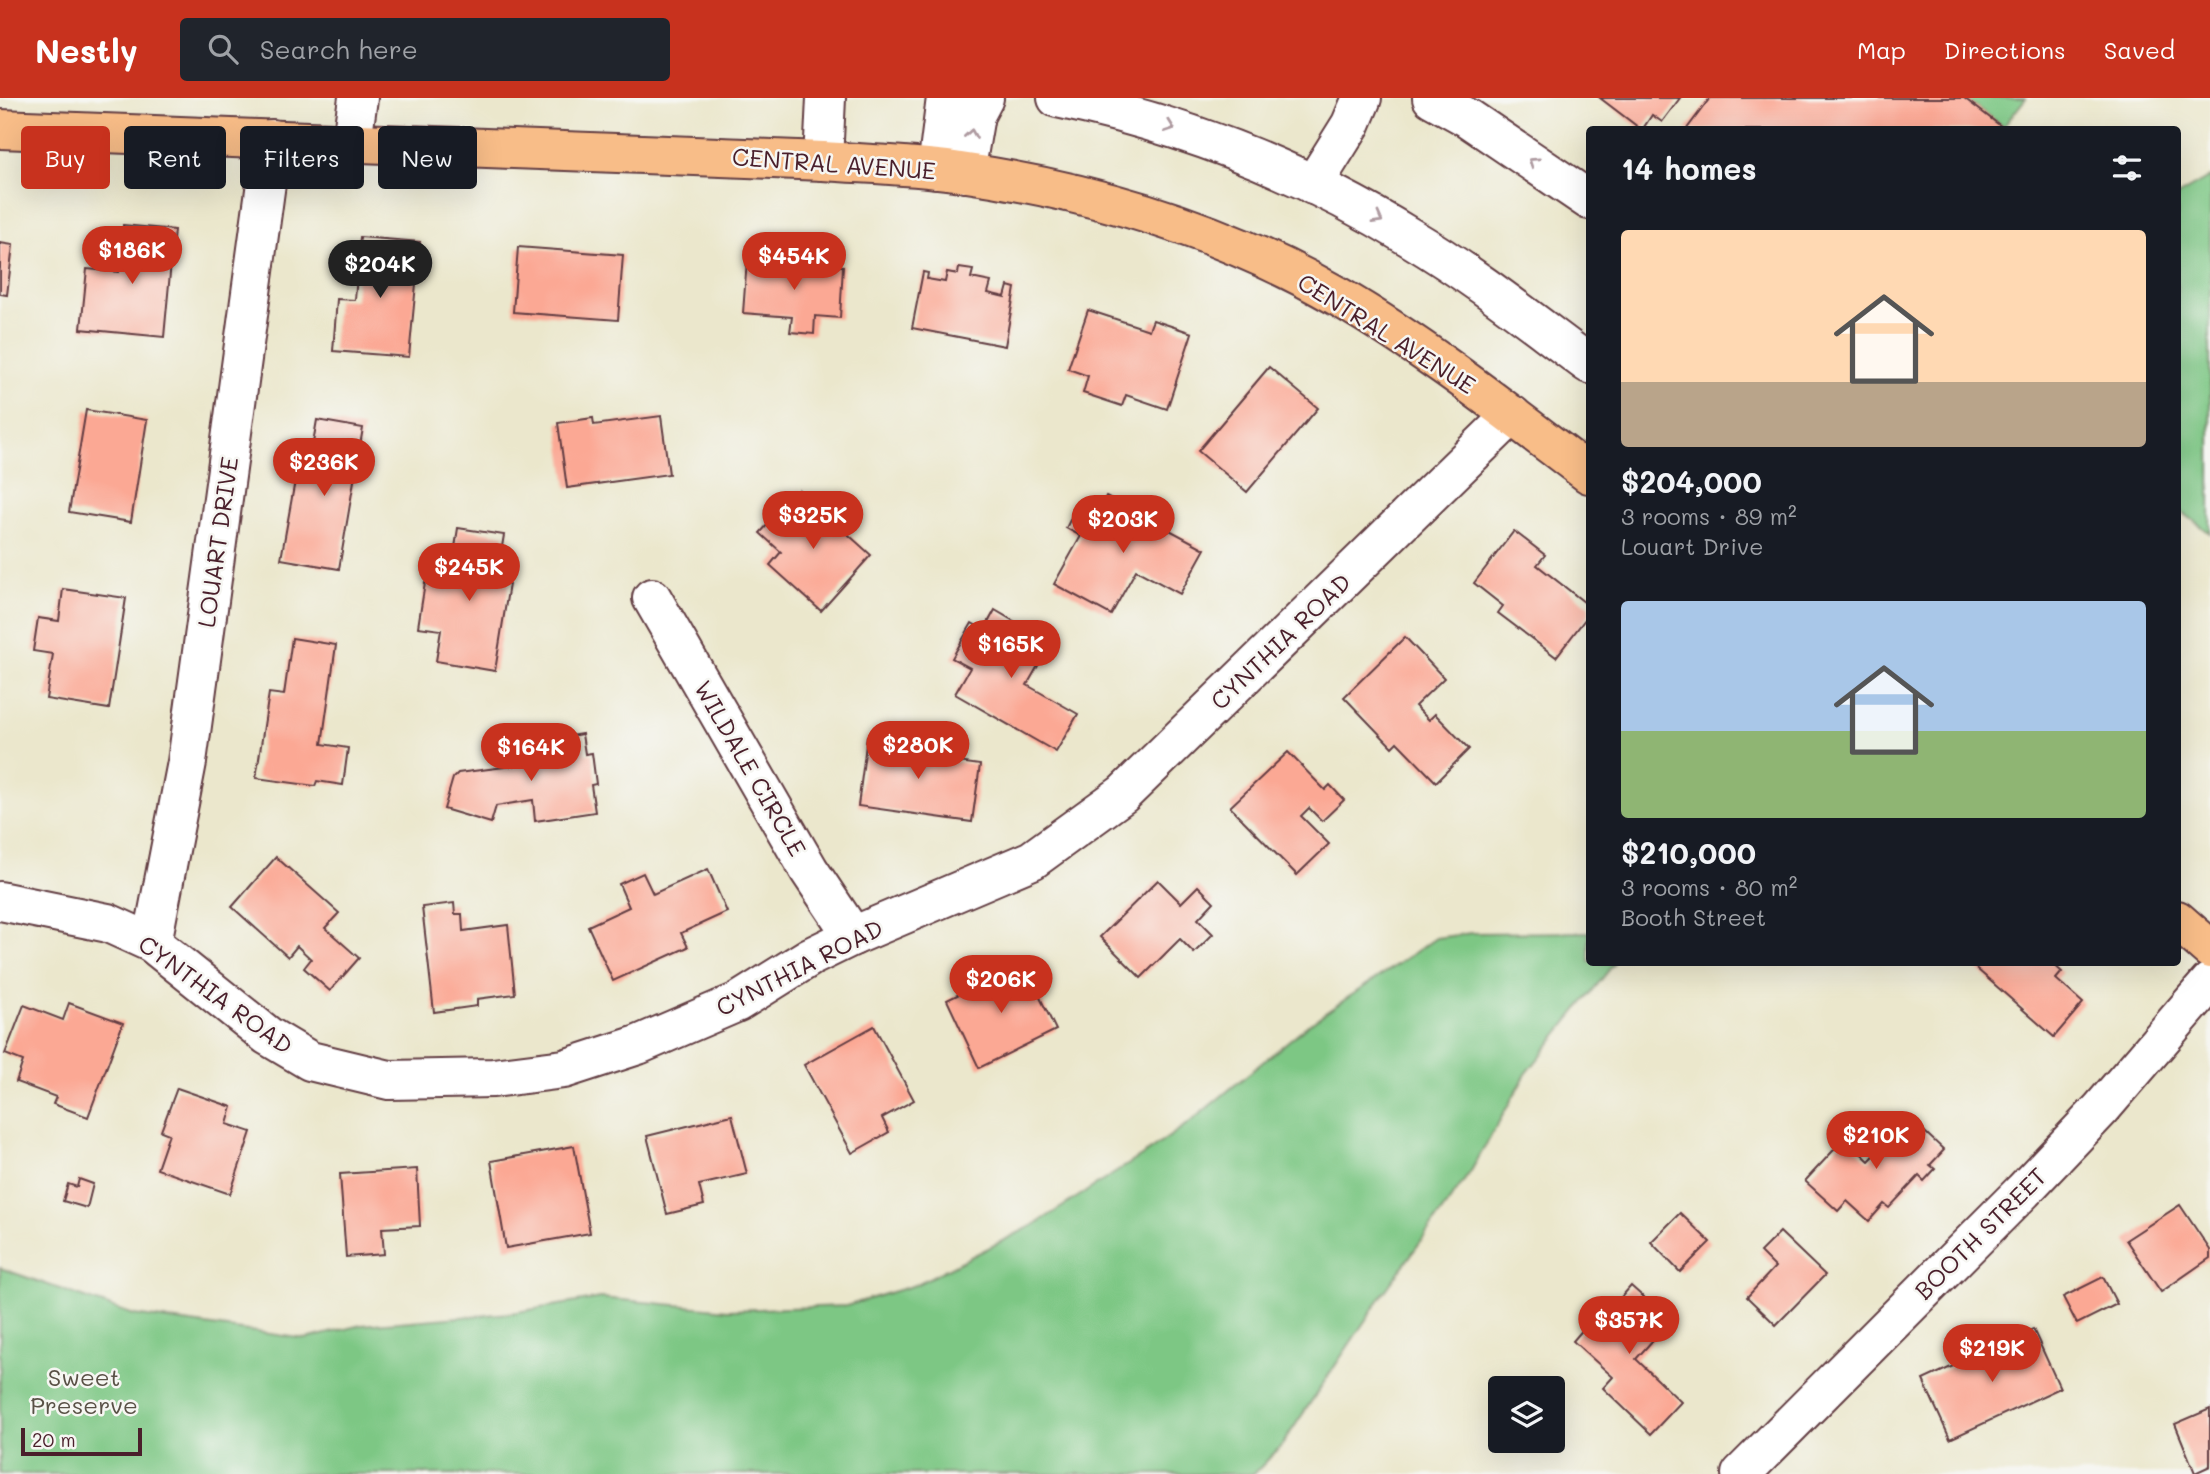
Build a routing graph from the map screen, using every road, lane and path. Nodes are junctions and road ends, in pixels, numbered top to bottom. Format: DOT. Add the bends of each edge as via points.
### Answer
graph roads {
  1 [pos="358,98"];
  2 [pos="827,98"];
  3 [pos="946,98"];
  4 [pos="984,98"];
  5 [pos="1057,98"];
  6 [pos="1362,98"];
  7 [pos="1432,98"];
  8 [pos="354,126"];
  9 [pos="0,128"];
  10 [pos="240,138"];
  11 [pos="364,142"];
  12 [pos="823,162"];
  13 [pos="951,171"];
  14 [pos="1313,185"];
  15 [pos="265,189"];
  16 [pos="1586,198"];
  17 [pos="1586,362"];
  18 [pos="1512,415"];
  19 [pos="1586,472"];
  20 [pos="652,598"];
  21 [pos="0,901"];
  22 [pos="2181,924"];
  23 [pos="853,936"];
  24 [pos="152,943"];
  25 [pos="2210,949"];
  26 [pos="2210,982"];
  27 [pos="1741,1474"];
  1 -- 8 [label="street"];
  2 -- 12 [label="street"];
  3 -- 13 [label="street"];
  13 -- 4 [label="street, one-way"];
  5 -- 14 [label="street, one-way" via="1156,122"];
  6 -- 14 [label="street"];
  16 -- 7 [label="street, one-way"];
  9 -- 10 [label="main road, CENTRAL AVENUE"];
  11 -- 12 [label="main road, CENTRAL AVENUE"];
  12 -- 13 [label="main road, CENTRAL AVENUE"];
  13 -- 18 [label="main road, CENTRAL AVENUE" via="1105,202 1195,230 1257,256 1369,315"];
  14 -- 17 [label="street, one-way" via="1413,238"];
  15 -- 24 [label="street, LOUART DRIVE" via="187,762"];
  18 -- 19 [label="main road, CENTRAL AVENUE"];
  18 -- 23 [label="street, CYNTHIA ROAD" via="1123,794 1032,860"];
  20 -- 23 [label="street, WILDALE CIRCLE" via="809,870"];
  21 -- 24 [label="street, CYNTHIA ROAD" via="108,923"];
  22 -- 25 [label="main road"];
  23 -- 24 [label="street, CYNTHIA ROAD" via="738,1002 638,1045 576,1065 493,1078 389,1080 310,1061 268,1036"];
  26 -- 27 [label="street, BOOTH STREET" via="2024,1191"];
}
